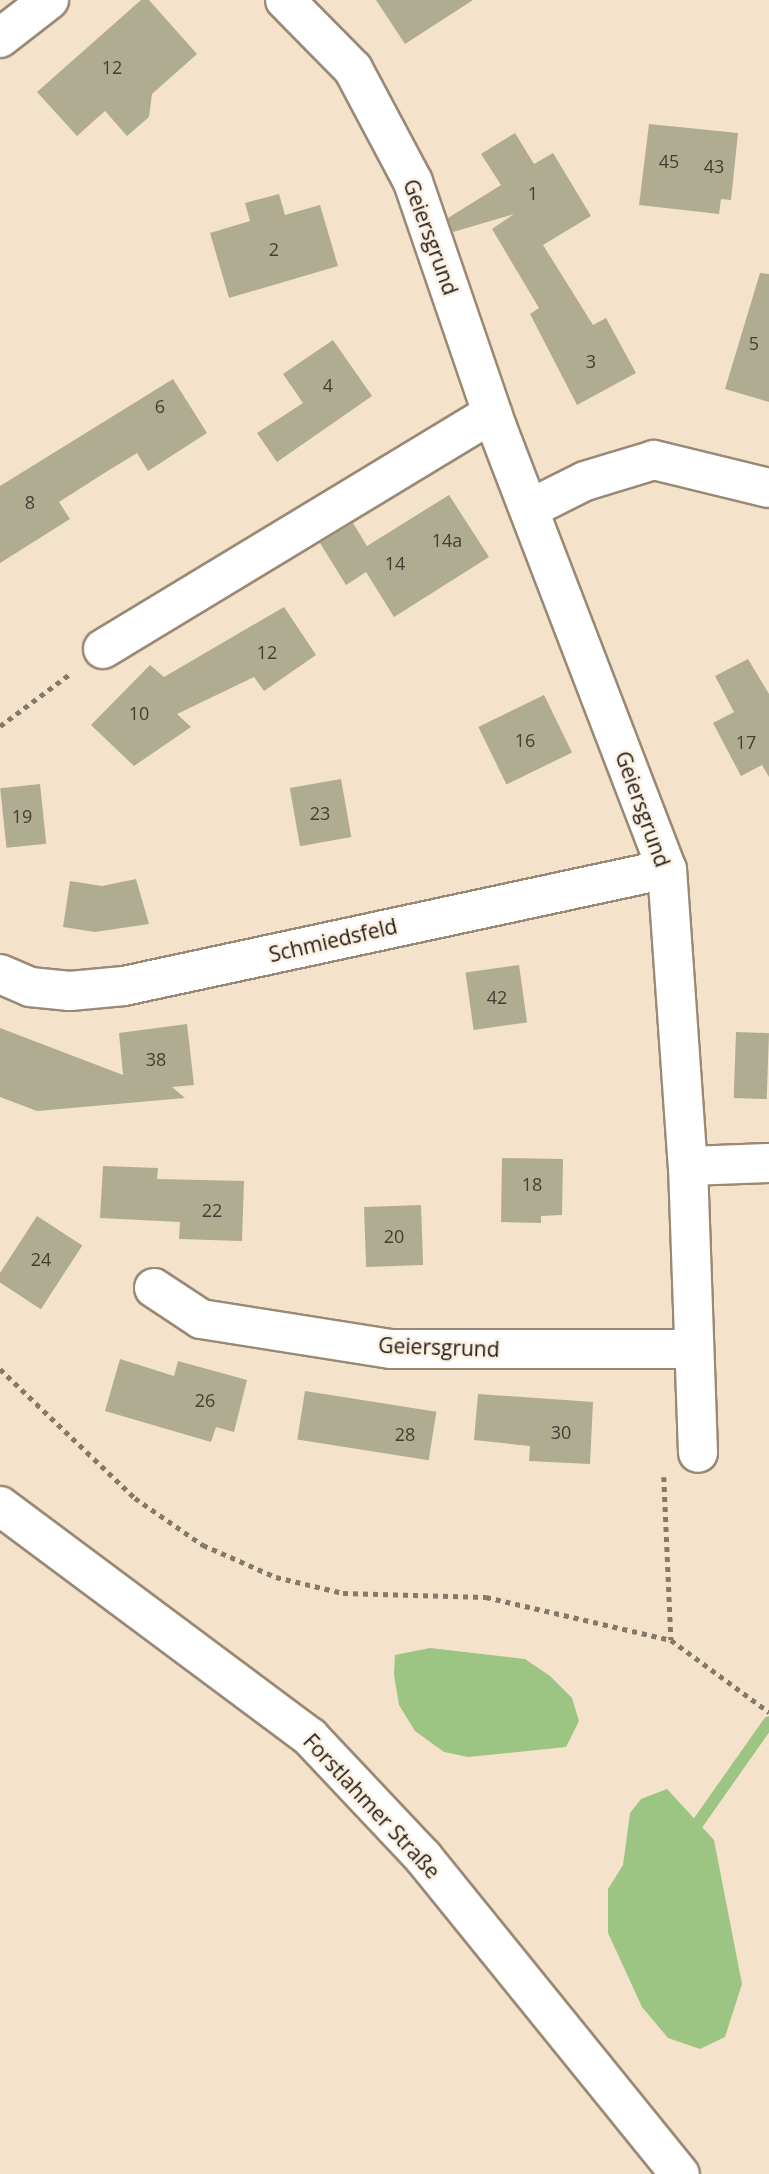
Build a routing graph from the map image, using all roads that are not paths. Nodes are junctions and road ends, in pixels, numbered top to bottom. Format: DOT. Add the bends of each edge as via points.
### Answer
graph roads {
  1 [pos="49,0"];
  2 [pos="285,0"];
  3 [pos="0,38"];
  4 [pos="492,413"];
  5 [pos="769,488"];
  6 [pos="531,508"];
  7 [pos="103,649"];
  8 [pos="667,869"];
  9 [pos="0,974"];
  10 [pos="769,1163"];
  11 [pos="688,1166"];
  12 [pos="154,1289"];
  13 [pos="693,1349"];
  14 [pos="681,1457"];
  15 [pos="0,1506"];
  16 [pos="680,2174"];
  1 -- 3 [label="street"];
  2 -- 4 [label="street, Geiersgrund" via="353,69 413,182"];
  4 -- 6 [label="street, Geiersgrund"];
  4 -- 7 [label="street"];
  5 -- 6 [label="street" via="654,460 585,481"];
  6 -- 8 [label="street, Geiersgrund"];
  8 -- 9 [label="street, Schmiedsfeld" via="124,986 71,991 30,987"];
  8 -- 11 [label="street, Geiersgrund"];
  10 -- 11 [label="street"];
  11 -- 13 [label="street, Geiersgrund"];
  12 -- 13 [label="street, Geiersgrund" via="201,1319 391,1349"];
  13 -- 14 [label="street, Geiersgrund"];
  15 -- 16 [label="street, Forstlahmer Straße" via="310,1737 423,1857"];
}
